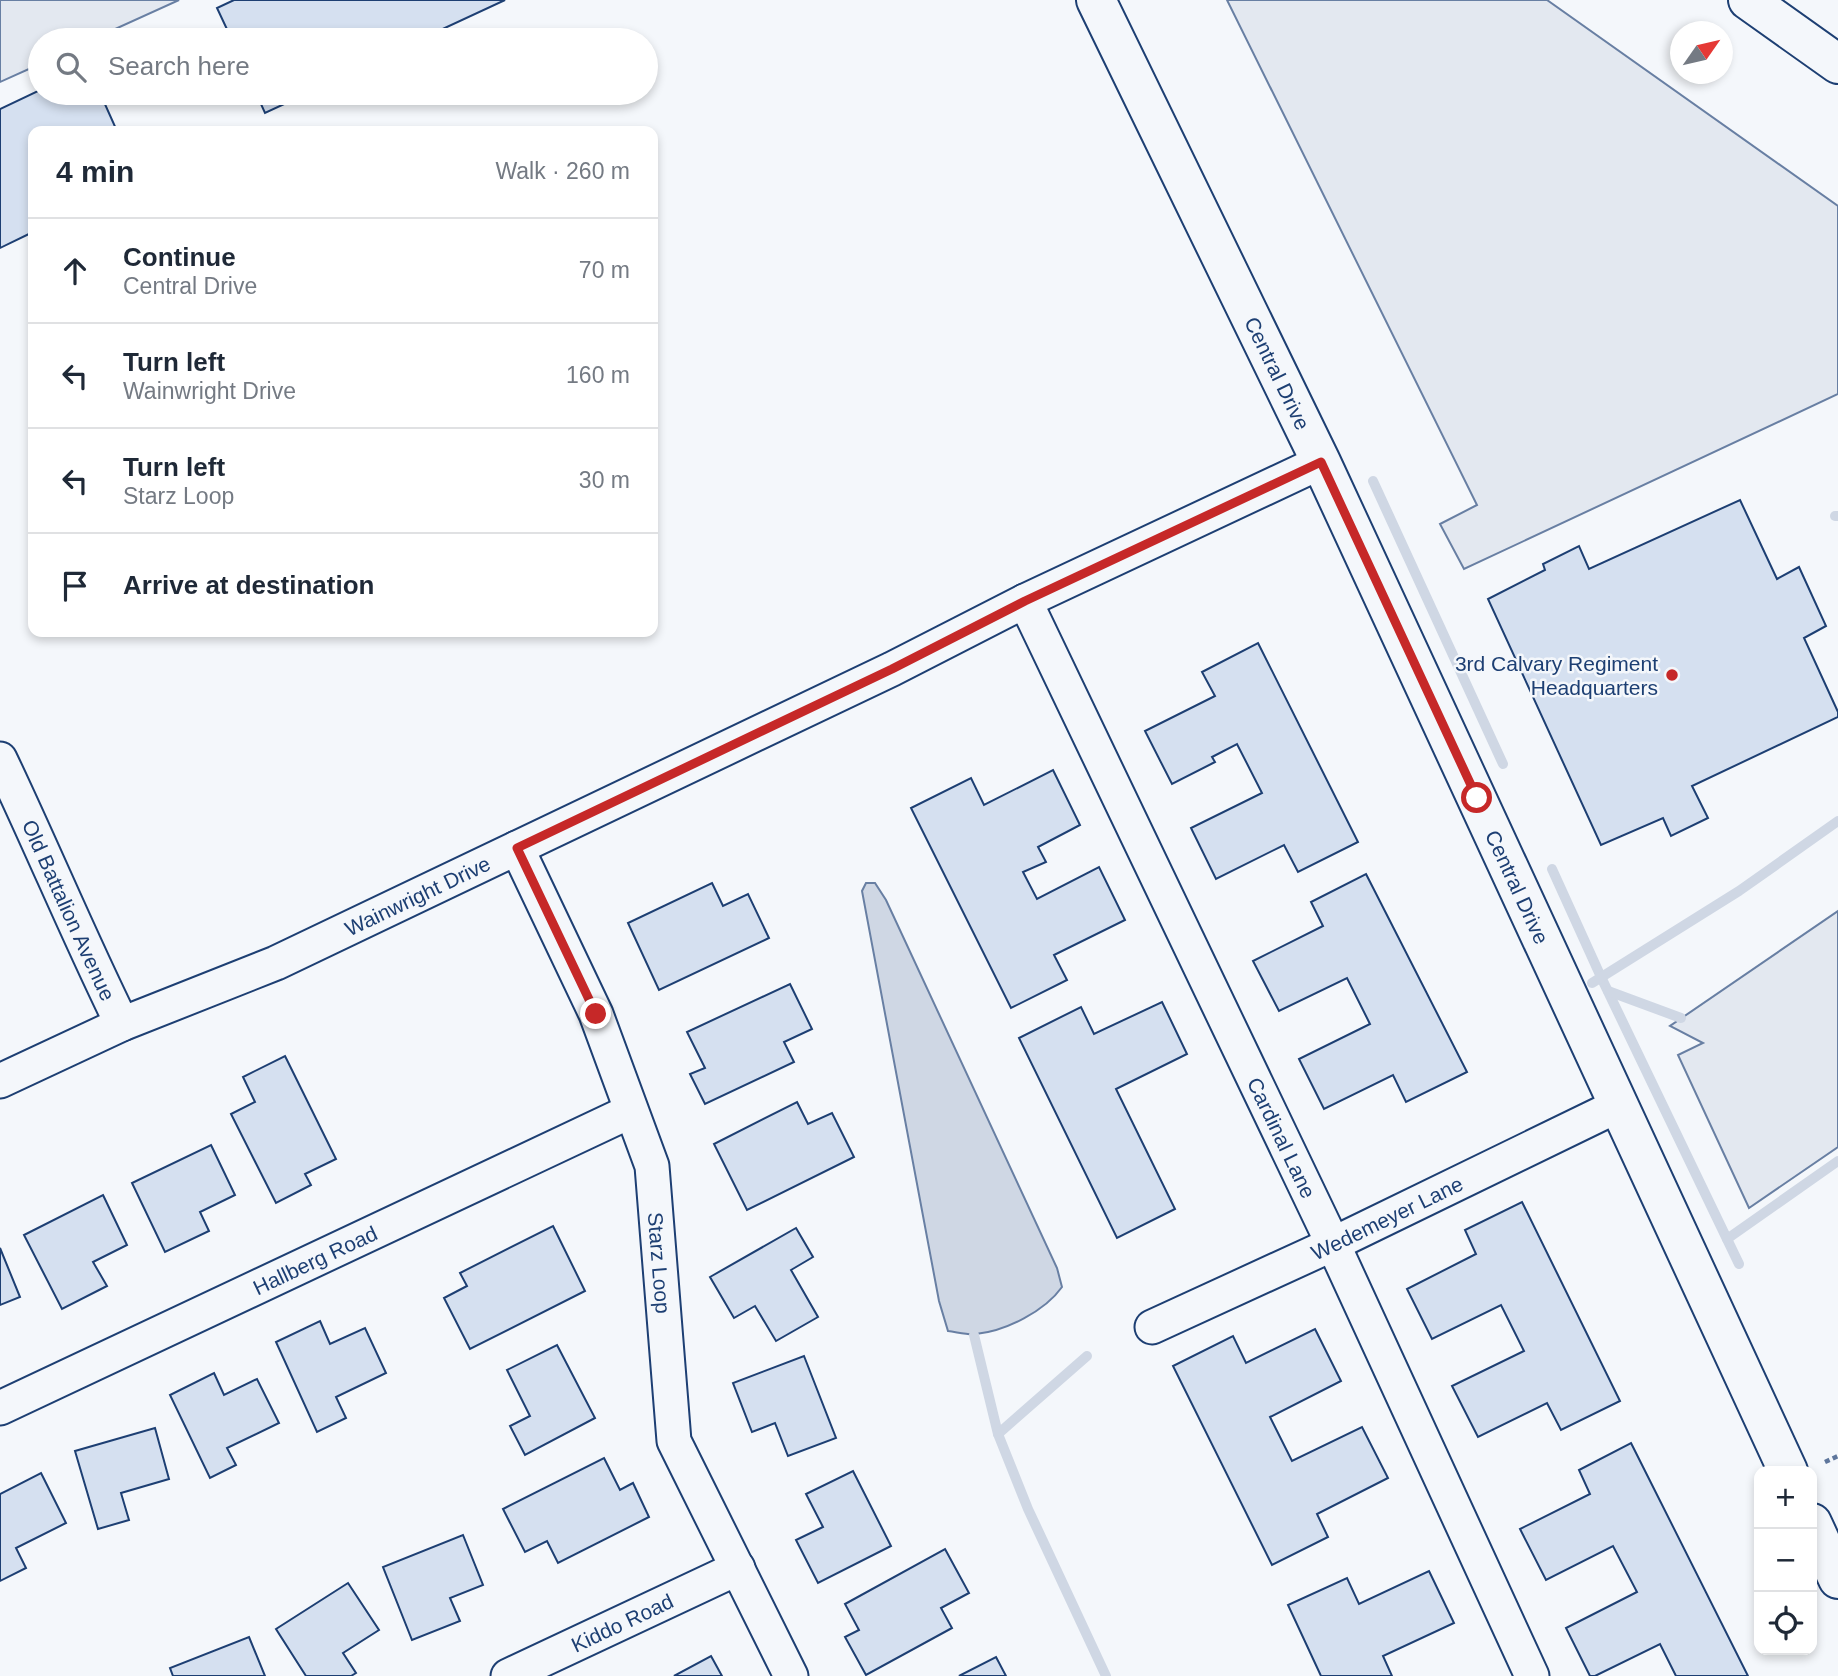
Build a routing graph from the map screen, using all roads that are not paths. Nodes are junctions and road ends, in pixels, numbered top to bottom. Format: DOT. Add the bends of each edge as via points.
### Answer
graph roads {
  1 [pos="1096,0"];
  2 [pos="1748,0"];
  3 [pos="1838,64"];
  4 [pos="1321,462"];
  5 [pos="1025,601"];
  6 [pos="0,759"];
  7 [pos="517,848"];
  8 [pos="122,1024"];
  9 [pos="0,1081"];
  10 [pos="1619,1105"];
  11 [pos="631,1111"];
  12 [pos="1333,1244"];
  13 [pos="1152,1327"];
  14 [pos="0,1408"];
  15 [pos="1786,1466"];
  16 [pos="1815,1529"];
  17 [pos="737,1568"];
  18 [pos="1838,1579"];
  19 [pos="508,1676"];
  20 [pos="791,1676"];
  21 [pos="1532,1676"];
  1 -- 4 [label="street, Central Drive"];
  2 -- 3 [label="street"];
  4 -- 5 [label="street, Wainwright Drive"];
  4 -- 10 [label="street, Central Drive"];
  5 -- 7 [label="street, Wainwright Drive"];
  5 -- 12 [label="street, Cardinal Lane"];
  6 -- 8 [label="street, Old Battalion Avenue"];
  7 -- 8 [label="street, Wainwright Drive" via="276,963"];
  7 -- 11 [label="street, Starz Loop" via="596,1014"];
  8 -- 9 [label="street, Wainwright Drive"];
  10 -- 12 [label="street, Wedemeyer Lane"];
  10 -- 15 [label="street, Central Drive"];
  11 -- 14 [label="street, Hallberg Road"];
  11 -- 17 [label="street, Starz Loop" via="652,1166 674,1441"];
  12 -- 13 [label="street, Wedemeyer Lane"];
  12 -- 21 [label="street, Cardinal Lane"];
  16 -- 18 [label="street"];
  17 -- 19 [label="street, Kiddo Road"];
  17 -- 20 [label="street, Starz Loop"];
}
